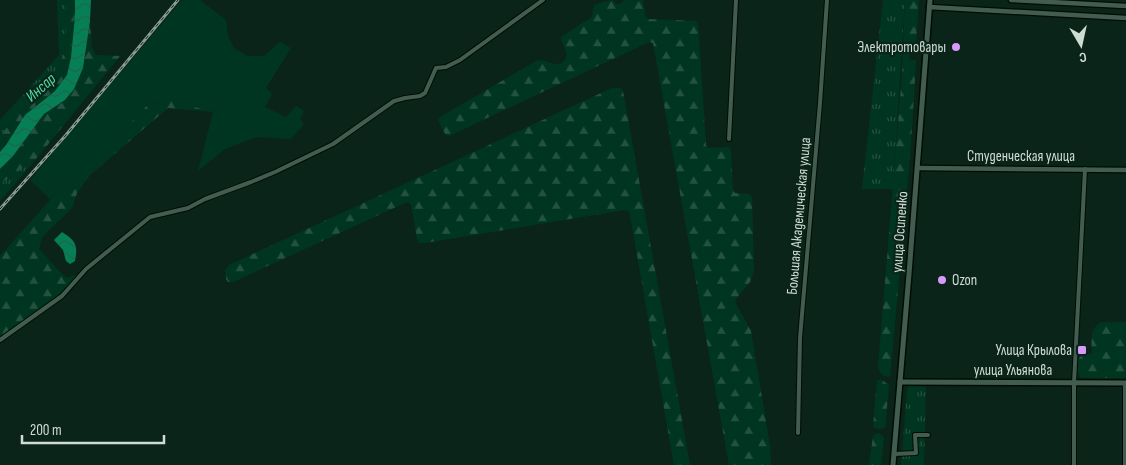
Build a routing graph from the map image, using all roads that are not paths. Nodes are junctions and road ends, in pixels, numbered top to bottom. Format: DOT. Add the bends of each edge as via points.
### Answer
graph roads {
  1 [pos="543,0"];
  2 [pos="736,0"];
  3 [pos="827,0"];
  4 [pos="930,0"];
  5 [pos="1011,0"];
  6 [pos="1126,6"];
  7 [pos="929,7"];
  8 [pos="1126,18"];
  9 [pos="729,139"];
  10 [pos="916,168"];
  11 [pos="1085,169"];
  12 [pos="1126,170"];
  13 [pos="0,340"];
  14 [pos="900,382"];
  15 [pos="1074,383"];
  16 [pos="1126,383"];
  17 [pos="798,433"];
  18 [pos="928,435"];
  19 [pos="894,454"];
  20 [pos="893,465"];
  21 [pos="1074,465"];
  22 [pos="1126,465"];
  1 -- 13 [label="street" via="460,60 436,68 425,93 420,96 394,101 332,144 275,172 188,208 150,217 86,269 62,296"];
  2 -- 9 [label="street"];
  3 -- 17 [label="street, Большая Академическая улица" via="800,338"];
  4 -- 7 [label="main road, улица Осипенко"];
  5 -- 6 [label="street"];
  7 -- 8 [label="street"];
  7 -- 10 [label="main road, улица Осипенко"];
  10 -- 11 [label="street, Студенческая улица"];
  10 -- 14 [label="main road, улица Осипенко"];
  11 -- 12 [label="street, Студенческая улица"];
  11 -- 15 [label="street"];
  14 -- 15 [label="main road, улица Ульянова"];
  14 -- 19 [label="main road, улица Осипенко"];
  15 -- 16 [label="main road, улица Ульянова"];
  15 -- 21 [label="street"];
  16 -- 22 [label="street"];
  18 -- 19 [label="street" via="915,435 916,453"];
  19 -- 20 [label="main road, улица Осипенко"];
}
